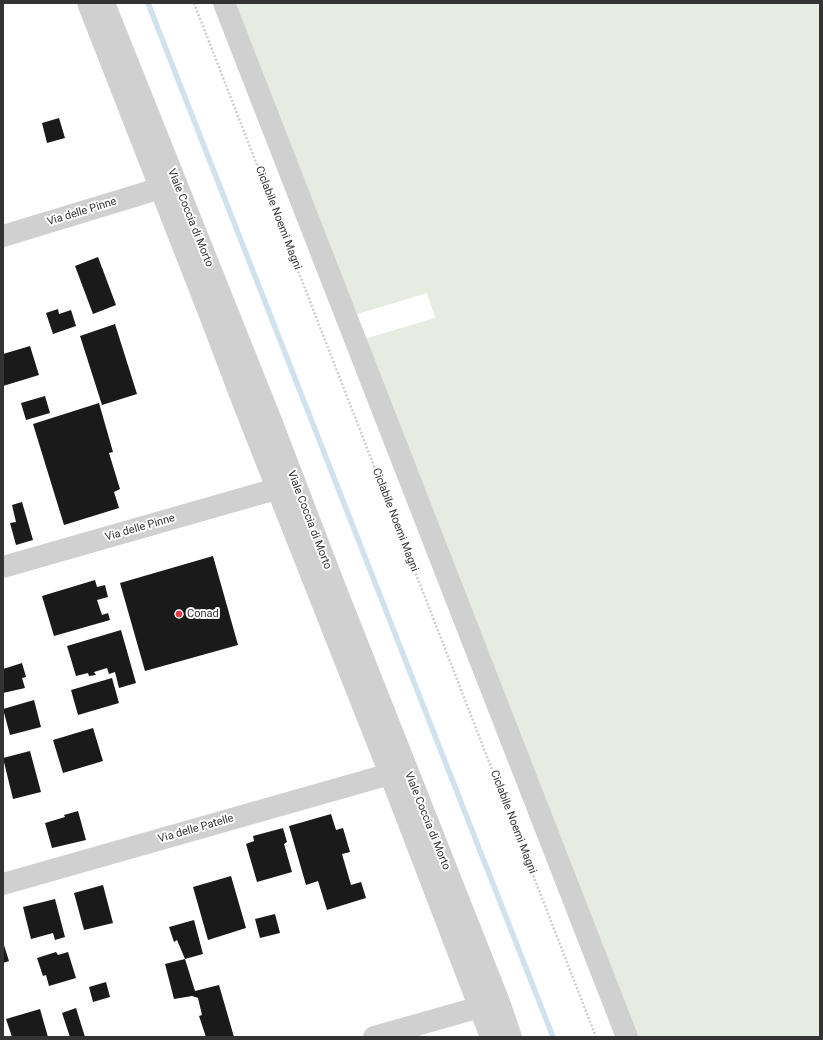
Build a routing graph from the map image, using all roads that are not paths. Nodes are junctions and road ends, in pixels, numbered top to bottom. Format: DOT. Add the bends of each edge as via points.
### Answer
graph roads {
  1 [pos="88,3"];
  2 [pos="104,3"];
  3 [pos="224,3"];
  4 [pos="161,188"];
  5 [pos="3,236"];
  6 [pos="276,489"];
  7 [pos="3,567"];
  8 [pos="390,774"];
  9 [pos="3,884"];
  10 [pos="480,1007"];
  11 [pos="374,1037"];
  12 [pos="491,1037"];
  13 [pos="511,1037"];
  14 [pos="627,1037"];
  1 -- 4 [label="street, Viale Coccia di Morto"];
  2 -- 13 [label="street, Viale Coccia di Morto" via="270,418"];
  3 -- 14 [label="street"];
  4 -- 5 [label="street, Via delle Pinne"];
  4 -- 6 [label="street, Viale Coccia di Morto"];
  6 -- 7 [label="street, Via delle Pinne"];
  6 -- 8 [label="street, Viale Coccia di Morto"];
  8 -- 9 [label="street, Via delle Patelle"];
  8 -- 10 [label="street, Viale Coccia di Morto"];
  10 -- 11 [label="street"];
  10 -- 12 [label="street, Viale Coccia di Morto"];
}
